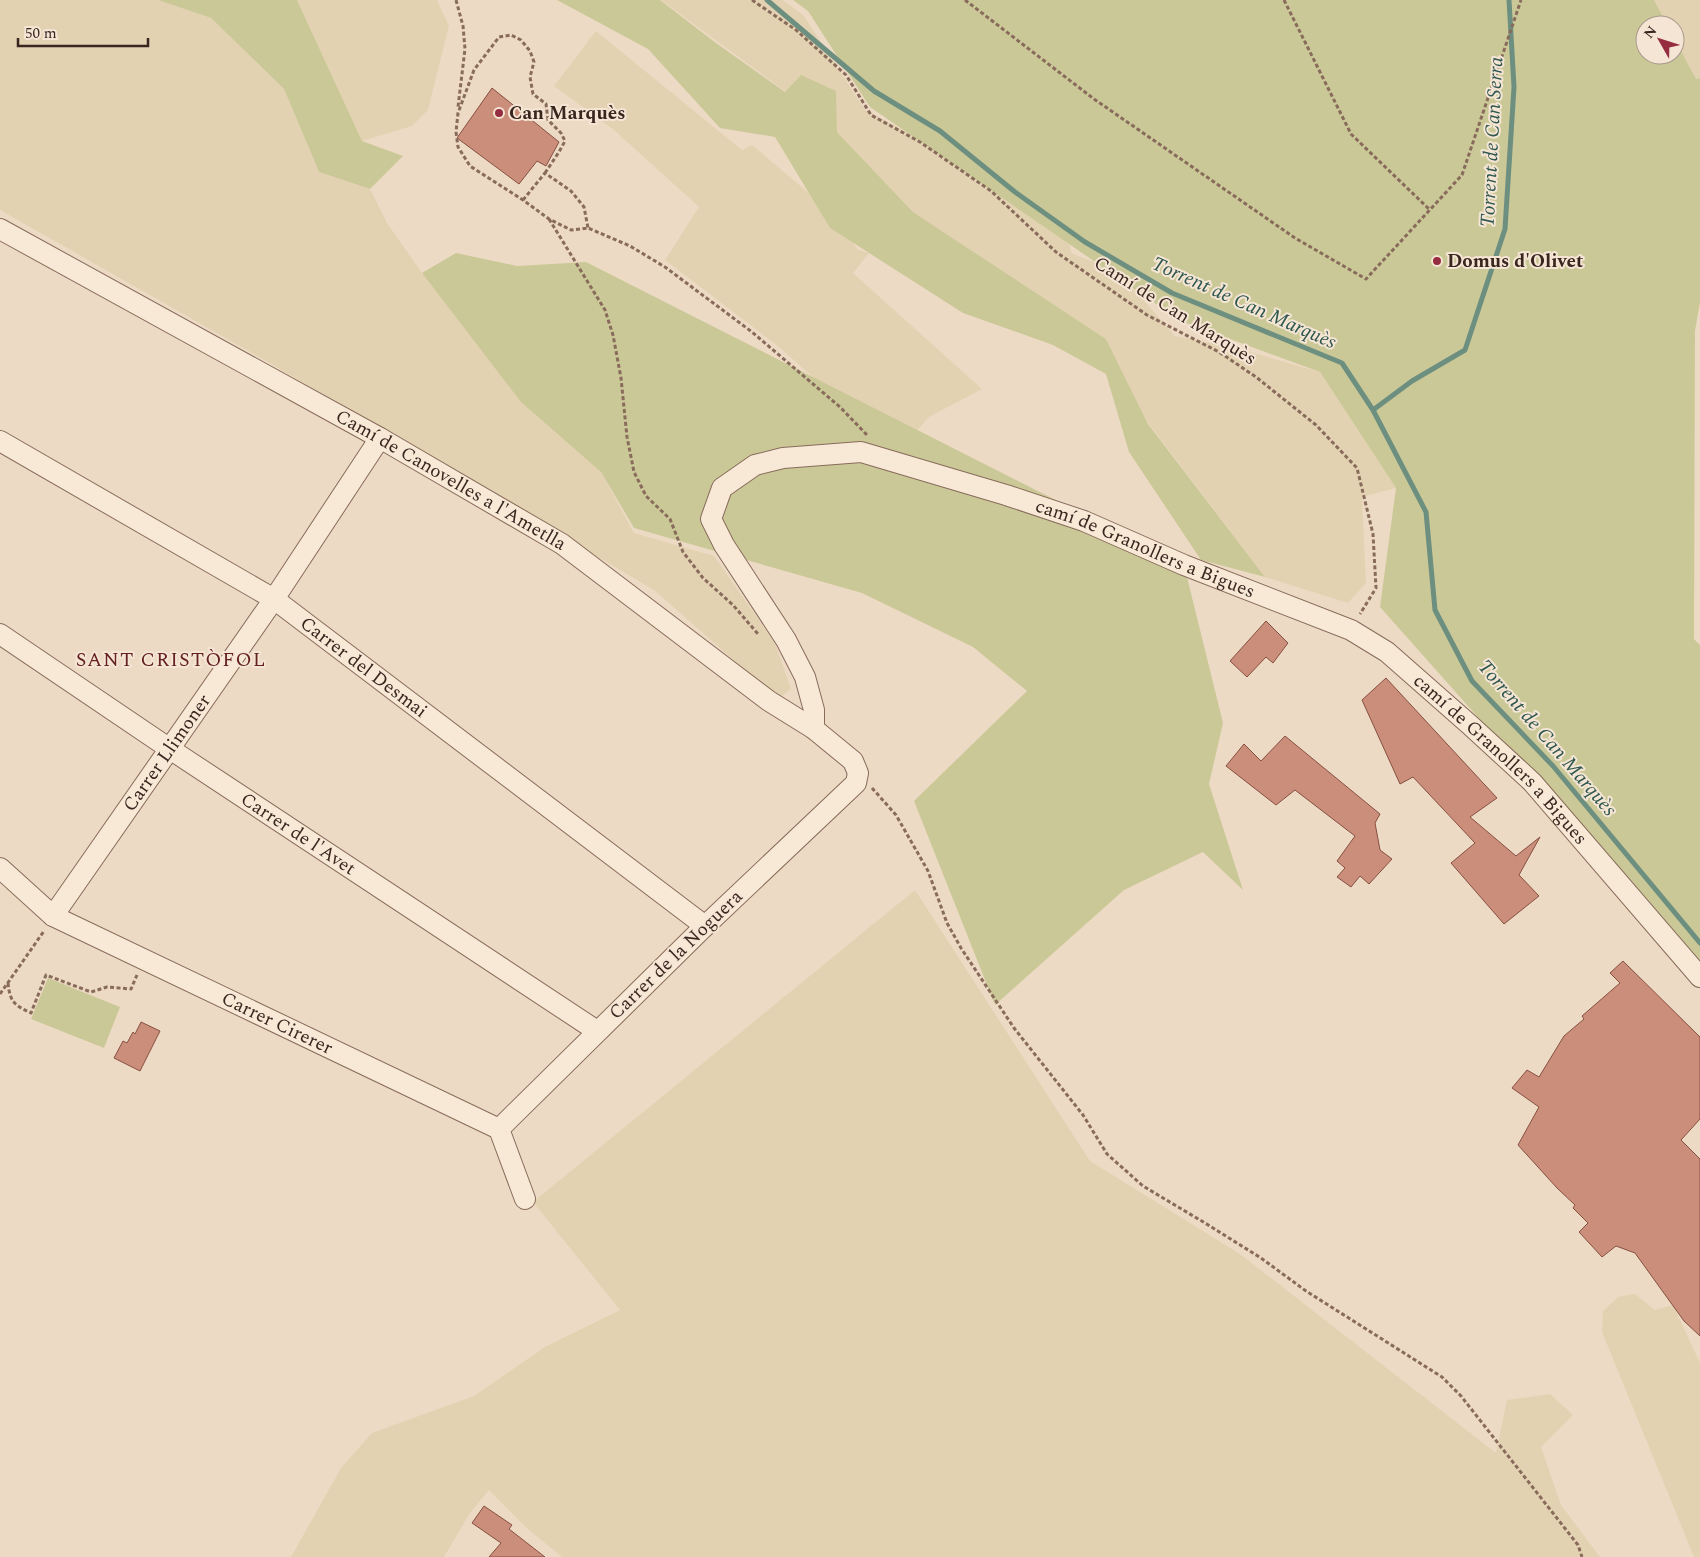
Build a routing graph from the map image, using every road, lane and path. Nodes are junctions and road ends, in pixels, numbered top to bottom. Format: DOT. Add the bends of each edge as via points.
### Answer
graph roads {
  1 [pos="456,0"];
  2 [pos="752,0"];
  3 [pos="965,0"];
  4 [pos="1284,0"];
  5 [pos="1521,0"];
  6 [pos="458,113"];
  7 [pos="545,173"];
  8 [pos="523,200"];
  9 [pos="1430,210"];
  10 [pos="549,219"];
  11 [pos="588,228"];
  12 [pos="0,230"];
  13 [pos="868,436"];
  14 [pos="380,438"];
  15 [pos="0,441"];
  16 [pos="274,600"];
  17 [pos="1351,630"];
  18 [pos="0,634"];
  19 [pos="761,638"];
  20 [pos="814,729"];
  21 [pos="170,749"];
  22 [pos="857,778"];
  23 [pos="0,868"];
  24 [pos="53,916"];
  25 [pos="705,926"];
  26 [pos="144,960"];
  27 [pos="1700,977"];
  28 [pos="8,983"];
  29 [pos="0,994"];
  30 [pos="597,1031"];
  31 [pos="499,1129"];
  32 [pos="525,1199"];
  33 [pos="1582,1557"];
  1 -- 6 [label="path" via="465,49"];
  2 -- 17 [label="path, Camí de Can Marquès" via="796,30 846,75 871,115 920,142 991,191 1056,252 1147,315 1219,352 1256,377 1316,425 1357,468 1373,534 1376,588"];
  3 -- 9 [label="path" via="1094,99 1295,238 1366,279"];
  4 -- 9 [label="path" via="1351,134"];
  5 -- 9 [label="path" via="1462,175"];
  6 -- 7 [label="path" via="474,70 499,37 511,35 520,40 530,51 534,62 530,77 533,94 546,104 548,120 565,141"];
  6 -- 8 [label="path" via="458,147 470,166"];
  7 -- 8 [label="path"];
  7 -- 11 [label="path" via="571,192 584,208"];
  8 -- 10 [label="path"];
  10 -- 11 [label="path" via="571,230"];
  10 -- 19 [label="path" via="605,310 621,378 634,472 646,496 670,519 683,552 703,578 733,605"];
  11 -- 13 [label="path" via="630,246 665,267 752,332"];
  12 -- 14 [label="street, Camí de Canovelles a l'Ametlla"];
  14 -- 16 [label="street, Carrer Llimoner"];
  14 -- 20 [label="street, Camí de Canovelles a l'Ametlla" via="562,544 769,701"];
  15 -- 16 [label="street, Carrer del Desmai"];
  16 -- 21 [label="street, Carrer Llimoner"];
  16 -- 25 [label="street, Carrer del Desmai"];
  17 -- 20 [label="street, camí de Granollers a Bigues" via="1184,565 1084,521 898,462 861,452 783,458 755,465 722,488 711,519 805,676 814,710"];
  17 -- 27 [label="street, camí de Granollers a Bigues" via="1387,652 1532,782"];
  18 -- 21 [label="street, Carrer de l'Avet"];
  20 -- 22 [label="street, Camí de Canovelles a l'Ametlla" via="853,760"];
  21 -- 24 [label="street, Carrer Llimoner"];
  21 -- 30 [label="street, Carrer de l'Avet"];
  22 -- 25 [label="street, Carrer de la Noguera"];
  22 -- 33 [label="path" via="896,815 928,871 947,924 961,948 1014,1028 1084,1115 1107,1154 1143,1186 1261,1258 1306,1291 1442,1377 1461,1396 1578,1546"];
  23 -- 24 [label="street, Carrer Cirerer"];
  24 -- 26 [label="street, Carrer Cirerer"];
  24 -- 28 [label="path"];
  25 -- 30 [label="street, Carrer de la Noguera"];
  26 -- 28 [label="path" via="131,988 107,987 90,992 46,975 31,1013 18,1007 10,998"];
  26 -- 31 [label="street, Carrer Cirerer"];
  28 -- 29 [label="path"];
  30 -- 31 [label="street, Carrer de la Noguera"];
  31 -- 32 [label="street"];
}
